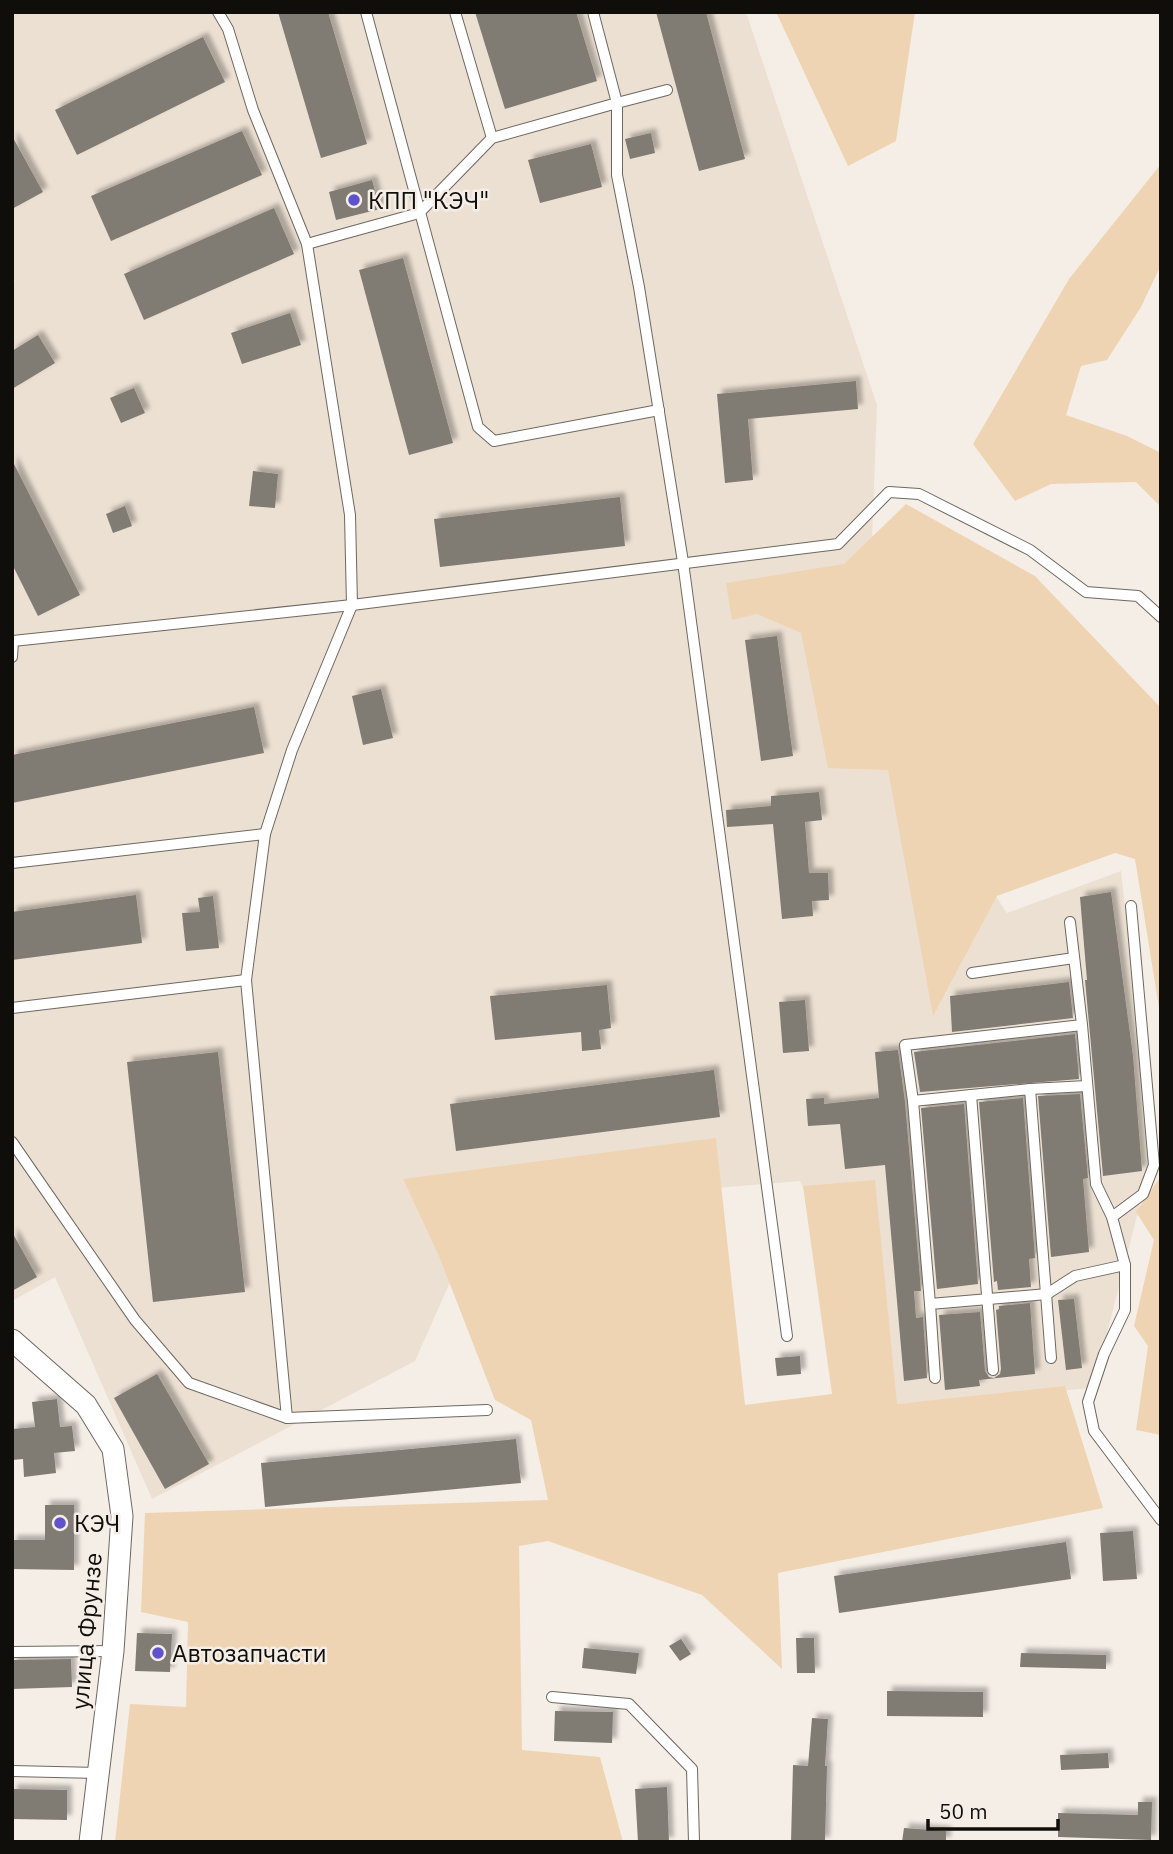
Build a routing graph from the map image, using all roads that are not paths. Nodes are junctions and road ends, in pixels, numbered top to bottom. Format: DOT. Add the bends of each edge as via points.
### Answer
graph roads {
  1 [pos="218,12"];
  2 [pos="366,12"];
  3 [pos="455,12"];
  4 [pos="593,12"];
  5 [pos="667,90"];
  6 [pos="617,103"];
  7 [pos="492,138"];
  8 [pos="419,213"];
  9 [pos="307,244"];
  10 [pos="659,410"];
  11 [pos="683,562"];
  12 [pos="352,605"];
  13 [pos="1161,617"];
  14 [pos="12,657"];
  15 [pos="265,834"];
  16 [pos="12,863"];
  17 [pos="1131,906"];
  18 [pos="1070,922"];
  19 [pos="1074,958"];
  20 [pos="972,974"];
  21 [pos="246,980"];
  22 [pos="12,1008"];
  23 [pos="1082,1025"];
  24 [pos="1087,1086"];
  25 [pos="1030,1089"];
  26 [pos="971,1095"];
  27 [pos="913,1101"];
  28 [pos="12,1142"];
  29 [pos="1112,1217"];
  30 [pos="1125,1265"];
  31 [pos="1047,1294"];
  32 [pos="989,1298"];
  33 [pos="930,1304"];
  34 [pos="787,1336"];
  35 [pos="12,1340"];
  36 [pos="1051,1358"];
  37 [pos="993,1370"];
  38 [pos="935,1378"];
  39 [pos="487,1410"];
  40 [pos="287,1418"];
  41 [pos="1161,1520"];
  42 [pos="113,1650"];
  43 [pos="12,1652"];
  44 [pos="552,1698"];
  45 [pos="12,1772"];
  46 [pos="98,1773"];
  47 [pos="90,1842"];
  48 [pos="694,1842"];
  1 -- 9 [label="lane"];
  2 -- 8 [label="lane"];
  3 -- 7 [label="lane"];
  4 -- 6 [label="lane"];
  5 -- 6 [label="lane"];
  6 -- 7 [label="lane"];
  6 -- 10 [label="lane" via="617,175"];
  7 -- 8 [label="lane"];
  8 -- 9 [label="lane"];
  8 -- 10 [label="lane" via="478,427 494,441"];
  9 -- 12 [label="lane" via="350,515"];
  10 -- 11 [label="lane"];
  11 -- 12 [label="lane"];
  11 -- 13 [label="lane" via="838,544 889,492 919,494 1030,550 1086,592 1138,596"];
  11 -- 34 [label="lane"];
  12 -- 14 [label="lane" via="13,642"];
  12 -- 15 [label="lane" via="292,750"];
  15 -- 16 [label="lane"];
  15 -- 21 [label="lane"];
  17 -- 29 [label="lane" via="1154,1165 1143,1194"];
  18 -- 19 [label="lane"];
  19 -- 20 [label="lane"];
  19 -- 23 [label="lane"];
  21 -- 22 [label="lane"];
  21 -- 40 [label="lane"];
  23 -- 24 [label="lane"];
  23 -- 27 [label="lane" via="905,1045"];
  24 -- 25 [label="lane"];
  24 -- 29 [label="lane" via="1096,1184"];
  25 -- 26 [label="lane"];
  25 -- 31 [label="lane"];
  26 -- 27 [label="lane"];
  26 -- 32 [label="lane"];
  27 -- 33 [label="lane"];
  28 -- 40 [label="lane" via="135,1320 189,1383"];
  29 -- 30 [label="lane"];
  30 -- 31 [label="lane" via="1075,1276"];
  30 -- 41 [label="lane" via="1125,1310 1088,1402 1094,1431"];
  31 -- 32 [label="lane"];
  31 -- 36 [label="lane"];
  32 -- 33 [label="lane"];
  32 -- 37 [label="lane"];
  33 -- 38 [label="lane"];
  35 -- 42 [label="street, улица Фрунзе" via="86,1405 113,1449 122,1516"];
  39 -- 40 [label="lane"];
  42 -- 43 [label="lane"];
  42 -- 46 [label="street, улица Фрунзе"];
  44 -- 48 [label="lane" via="629,1703 692,1769"];
  45 -- 46 [label="lane"];
  46 -- 47 [label="street, улица Фрунзе"];
}
